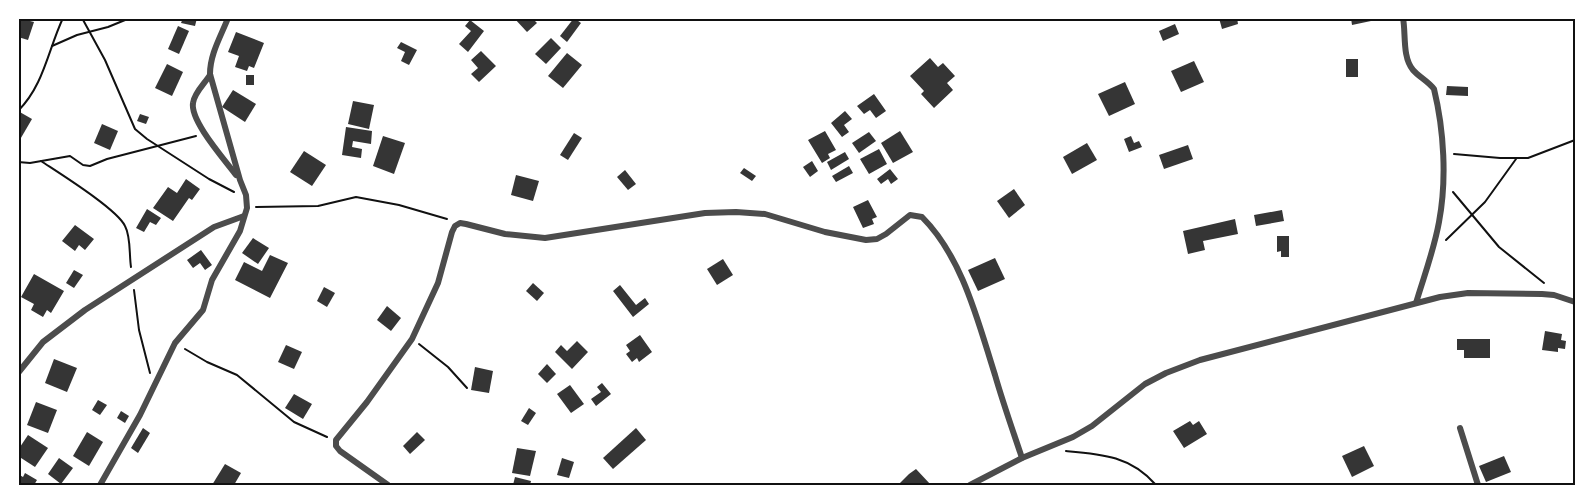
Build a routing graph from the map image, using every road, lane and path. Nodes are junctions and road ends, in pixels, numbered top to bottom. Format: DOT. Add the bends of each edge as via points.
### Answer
graph roads {
  1 [pos="63,18"];
  2 [pos="82,18"];
  3 [pos="130,18"];
  4 [pos="228,18"];
  5 [pos="1403,18"];
  6 [pos="88,32"];
  7 [pos="52,46"];
  8 [pos="210,75"];
  9 [pos="18,111"];
  10 [pos="206,133"];
  11 [pos="1575,140"];
  12 [pos="160,147"];
  13 [pos="1442,152"];
  14 [pos="1516,159"];
  15 [pos="41,161"];
  16 [pos="18,162"];
  17 [pos="240,180"];
  18 [pos="1443,181"];
  19 [pos="246,195"];
  20 [pos="247,208"];
  21 [pos="1472,213"];
  22 [pos="244,216"];
  23 [pos="460,223"];
  24 [pos="1433,252"];
  25 [pos="133,278"];
  26 [pos="1554,295"];
  27 [pos="1575,302"];
  28 [pos="1416,303"];
  29 [pos="411,339"];
  30 [pos="175,343"];
  31 [pos="18,373"];
  32 [pos="154,384"];
  33 [pos="467,388"];
  34 [pos="1460,428"];
  35 [pos="336,440"];
  36 [pos="1046,448"];
  37 [pos="1022,458"];
  38 [pos="100,485"];
  39 [pos="388,485"];
  40 [pos="970,485"];
  41 [pos="1156,485"];
  42 [pos="1478,485"];
  1 -- 7 [label="path"];
  2 -- 6 [label="path"];
  3 -- 6 [label="path"];
  4 -- 8 [label="street" via="214,51"];
  5 -- 13 [label="street" via="1408,61 1434,88"];
  6 -- 7 [label="path"];
  6 -- 12 [label="path" via="105,60 135,129"];
  7 -- 9 [label="path" via="33,94"];
  8 -- 10 [label="street" via="192,105"];
  8 -- 17 [label="street"];
  10 -- 12 [label="path"];
  10 -- 17 [label="street"];
  11 -- 14 [label="path" via="1539,155"];
  12 -- 15 [label="path" via="90,166 70,156"];
  12 -- 19 [label="path" via="209,179"];
  13 -- 14 [label="path"];
  13 -- 18 [label="street"];
  14 -- 21 [label="path" via="1496,189"];
  15 -- 16 [label="path"];
  15 -- 25 [label="path" via="80,186 122,221 128,233"];
  17 -- 19 [label="street"];
  18 -- 21 [label="path"];
  18 -- 24 [label="street"];
  19 -- 20 [label="street"];
  20 -- 22 [label="street"];
  20 -- 23 [label="path" via="318,207 362,198"];
  21 -- 24 [label="path"];
  21 -- 26 [label="path" via="1499,247 1537,276"];
  22 -- 25 [label="street" via="214,227"];
  22 -- 30 [label="street" via="240,231 212,280 202,310"];
  23 -- 29 [label="street" via="452,232 438,283"];
  23 -- 37 [label="street" via="515,236 545,238 736,212 765,214 866,240 886,234 910,215 922,217 941,241 968,293"];
  24 -- 28 [label="street"];
  25 -- 31 [label="street" via="43,342"];
  25 -- 32 [label="path" via="139,330"];
  26 -- 27 [label="street"];
  26 -- 28 [label="street" via="1468,293"];
  28 -- 36 [label="street" via="1238,349 1166,373 1145,384 1092,426"];
  29 -- 33 [label="path"];
  29 -- 35 [label="street"];
  30 -- 32 [label="street"];
  30 -- 35 [label="path" via="237,375 294,422"];
  32 -- 38 [label="street"];
  34 -- 42 [label="street"];
  35 -- 39 [label="street" via="340,451"];
  36 -- 37 [label="street"];
  36 -- 41 [label="path" via="1121,460"];
  37 -- 40 [label="street"];
}
